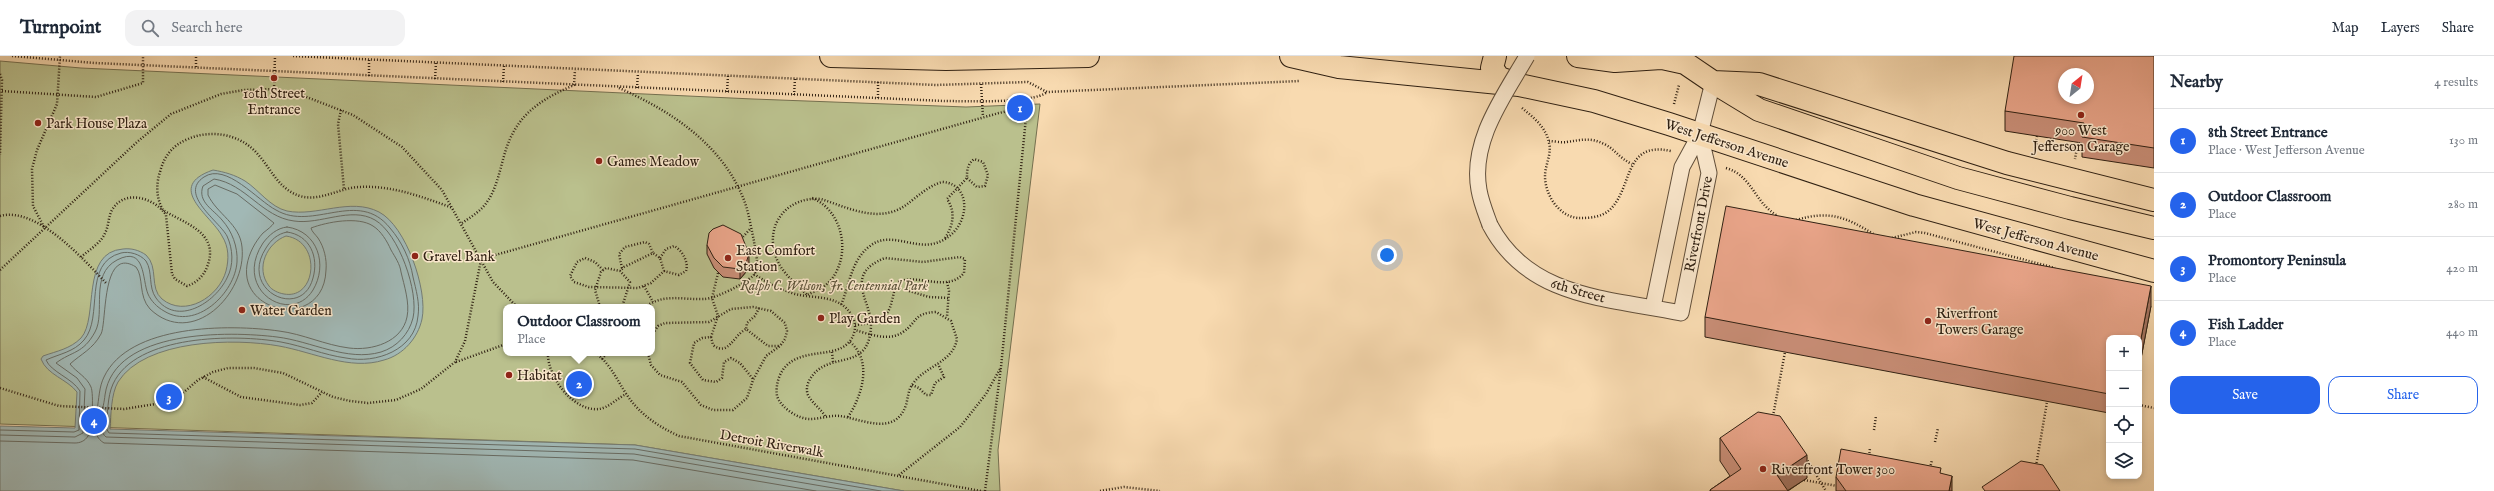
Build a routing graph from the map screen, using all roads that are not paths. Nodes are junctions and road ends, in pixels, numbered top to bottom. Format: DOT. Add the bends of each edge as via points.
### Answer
graph roads {
  1 [pos="831,56"];
  2 [pos="1088,56"];
  3 [pos="1290,56"];
  4 [pos="1495,56"];
  5 [pos="1527,56"];
  6 [pos="1578,56"];
  7 [pos="1657,57"];
  8 [pos="946,58"];
  9 [pos="1713,82"];
  10 [pos="1519,85"];
  11 [pos="1700,134"];
  12 [pos="2154,200"];
  13 [pos="2154,228"];
  14 [pos="2154,271"];
  15 [pos="1652,307"];
  16 [pos="1681,313"];
  1 -- 8 [label="main road"];
  2 -- 8 [label="main road"];
  3 -- 10 [label="main road, West Jefferson Avenue" via="1339,68"];
  4 -- 10 [label="main road" via="1492,68 1500,78"];
  5 -- 15 [label="street, 6th Street, bridge" via="1490,120 1483,140 1478,174 1479,190 1490,225 1509,254 1525,269 1542,279 1582,294"];
  6 -- 7 [label="main road" via="1615,61"];
  7 -- 9 [label="main road" via="1685,63"];
  9 -- 11 [label="street, Riverfront Drive"];
  9 -- 12 [label="main road" via="1759,84 2006,163"];
  9 -- 13 [label="main road" via="1759,110 1958,178"];
  10 -- 11 [label="main road, West Jefferson Avenue" via="1594,101"];
  11 -- 14 [label="main road, West Jefferson Avenue" via="1914,205"];
  11 -- 15 [label="street, Riverfront Drive" via="1682,167"];
  11 -- 16 [label="street, Riverfront Drive" via="1709,173"];
  15 -- 16 [label="street, 6th Street"];
}
